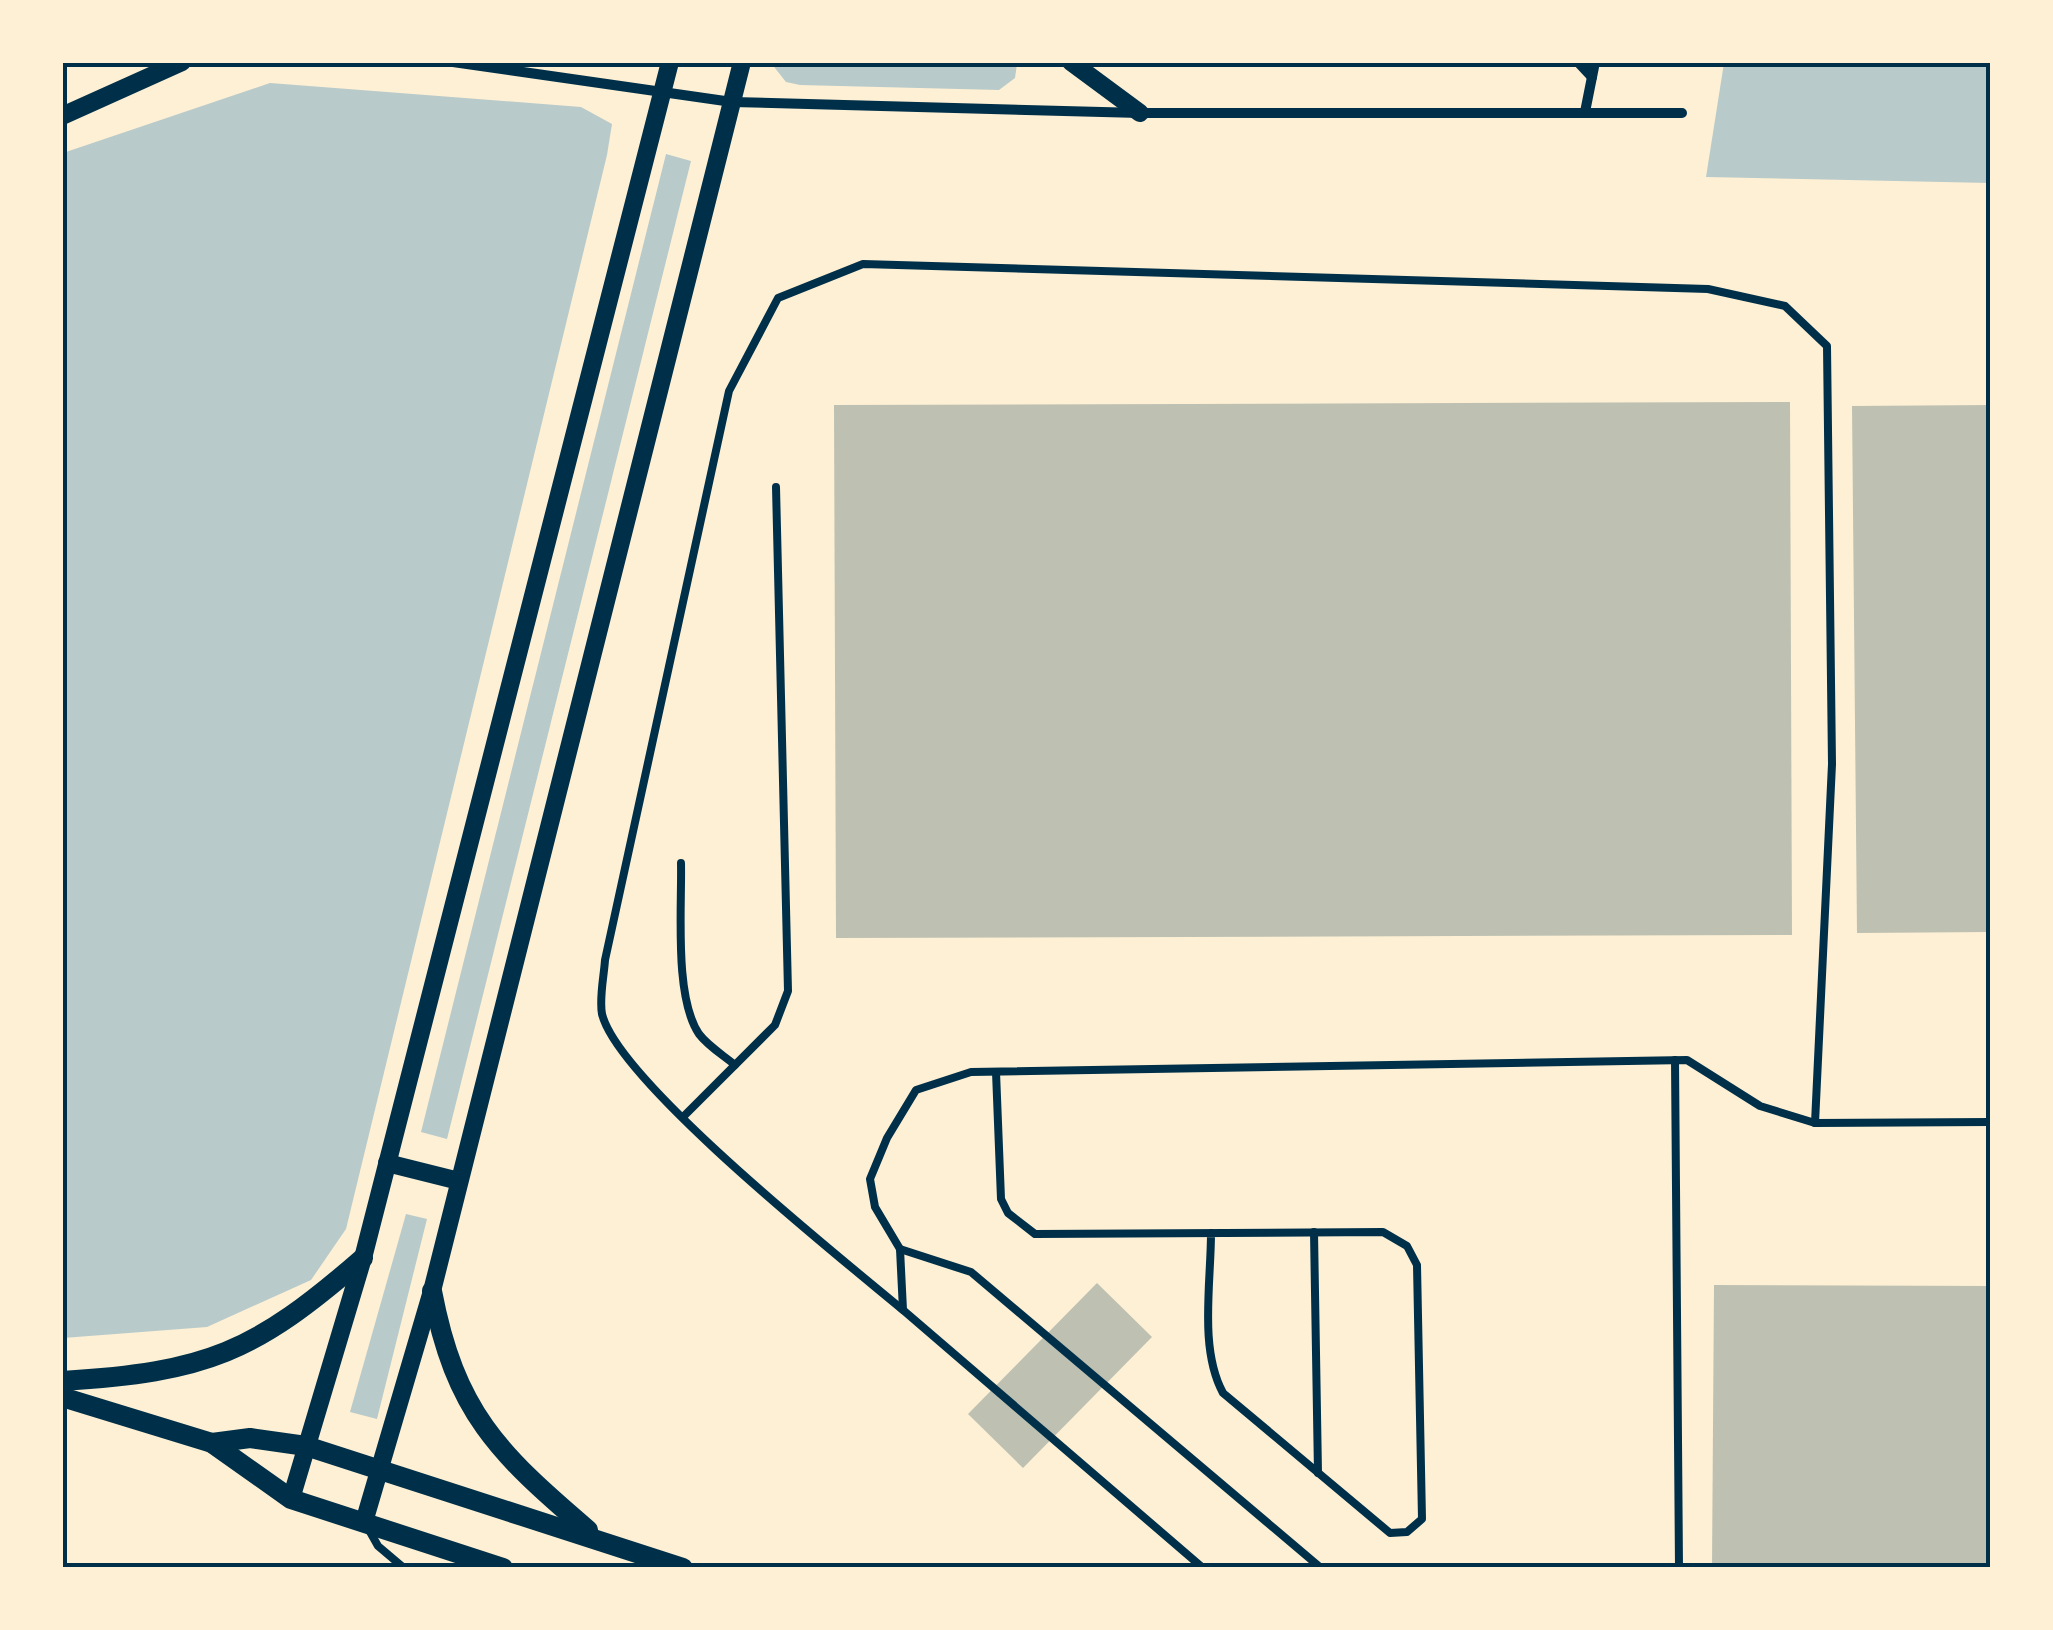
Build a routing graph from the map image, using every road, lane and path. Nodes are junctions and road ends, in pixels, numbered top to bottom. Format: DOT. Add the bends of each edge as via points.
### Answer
graph roads {
  1 [pos="182,62"];
  2 [pos="453,62"];
  3 [pos="670,62"];
  4 [pos="742,62"];
  5 [pos="1071,62"];
  6 [pos="1578,62"];
  7 [pos="1595,62"];
  8 [pos="1592,77"];
  9 [pos="662,92"];
  10 [pos="732,102"];
  11 [pos="1585,112"];
  12 [pos="1140,113"];
  13 [pos="1682,113"];
  14 [pos="62,116"];
  15 [pos="776,487"];
  16 [pos="681,863"];
  17 [pos="1675,1060"];
  18 [pos="734,1065"];
  19 [pos="996,1072"];
  20 [pos="684,1116"];
  21 [pos="1815,1122"];
  22 [pos="1990,1122"];
  23 [pos="387,1163"];
  24 [pos="459,1182"];
  25 [pos="1314,1232"];
  26 [pos="1211,1233"];
  27 [pos="900,1249"];
  28 [pos="363,1258"];
  29 [pos="432,1291"];
  30 [pos="903,1310"];
  31 [pos="62,1381"];
  32 [pos="62,1397"];
  33 [pos="212,1442"];
  34 [pos="306,1446"];
  35 [pos="380,1466"];
  36 [pos="1318,1474"];
  37 [pos="292,1499"];
  38 [pos="364,1522"];
  39 [pos="597,1538"];
  40 [pos="404,1568"];
  41 [pos="503,1568"];
  42 [pos="683,1568"];
  43 [pos="1203,1568"];
  44 [pos="1321,1568"];
  45 [pos="1679,1568"];
  1 -- 14 [label="street"];
  2 -- 9 [label="street"];
  3 -- 9 [label="street"];
  4 -- 10 [label="street"];
  5 -- 12 [label="street"];
  6 -- 8 [label="street"];
  7 -- 8 [label="street"];
  8 -- 11 [label="street"];
  9 -- 10 [label="street"];
  9 -- 23 [label="street"];
  10 -- 12 [label="street"];
  10 -- 24 [label="street"];
  11 -- 12 [label="street"];
  11 -- 13 [label="street"];
  15 -- 18 [label="lane" via="788,990 775,1025"];
  16 -- 18 [label="lane" via="690,1018"];
  17 -- 19 [label="lane"];
  17 -- 21 [label="lane" via="1687,1060 1760,1106"];
  17 -- 45 [label="lane"];
  18 -- 20 [label="lane"];
  19 -- 26 [label="lane" via="1001,1199 1035,1234"];
  19 -- 27 [label="lane" via="971,1072 916,1090 887,1138 870,1179 875,1207"];
  20 -- 21 [label="lane" via="625,1057 602,1014 605,960 728,391 778,298 863,264 1708,289 1785,306 1827,346 1832,764"];
  20 -- 30 [label="lane"];
  21 -- 22 [label="lane"];
  23 -- 24 [label="street"];
  23 -- 28 [label="street"];
  24 -- 29 [label="street"];
  25 -- 26 [label="lane"];
  25 -- 36 [label="lane"];
  25 -- 36 [label="lane" via="1383,1232 1407,1246 1418,1266 1422,1520 1407,1532 1390,1533"];
  26 -- 36 [label="lane" via="1213,1375 1223,1393"];
  27 -- 30 [label="lane"];
  27 -- 44 [label="lane" via="971,1272"];
  28 -- 31 [label="main road" via="298,1314 227,1355 139,1375"];
  28 -- 34 [label="street"];
  29 -- 35 [label="street"];
  29 -- 39 [label="main road" via="447,1356 476,1418 499,1451"];
  30 -- 43 [label="lane"];
  32 -- 33 [label="main road"];
  33 -- 34 [label="main road" via="250,1438"];
  33 -- 37 [label="main road"];
  34 -- 35 [label="main road"];
  34 -- 37 [label="street"];
  35 -- 38 [label="street"];
  35 -- 39 [label="main road"];
  37 -- 38 [label="main road"];
  38 -- 40 [label="lane" via="378,1546"];
  38 -- 41 [label="main road"];
  39 -- 42 [label="main road"];
}
